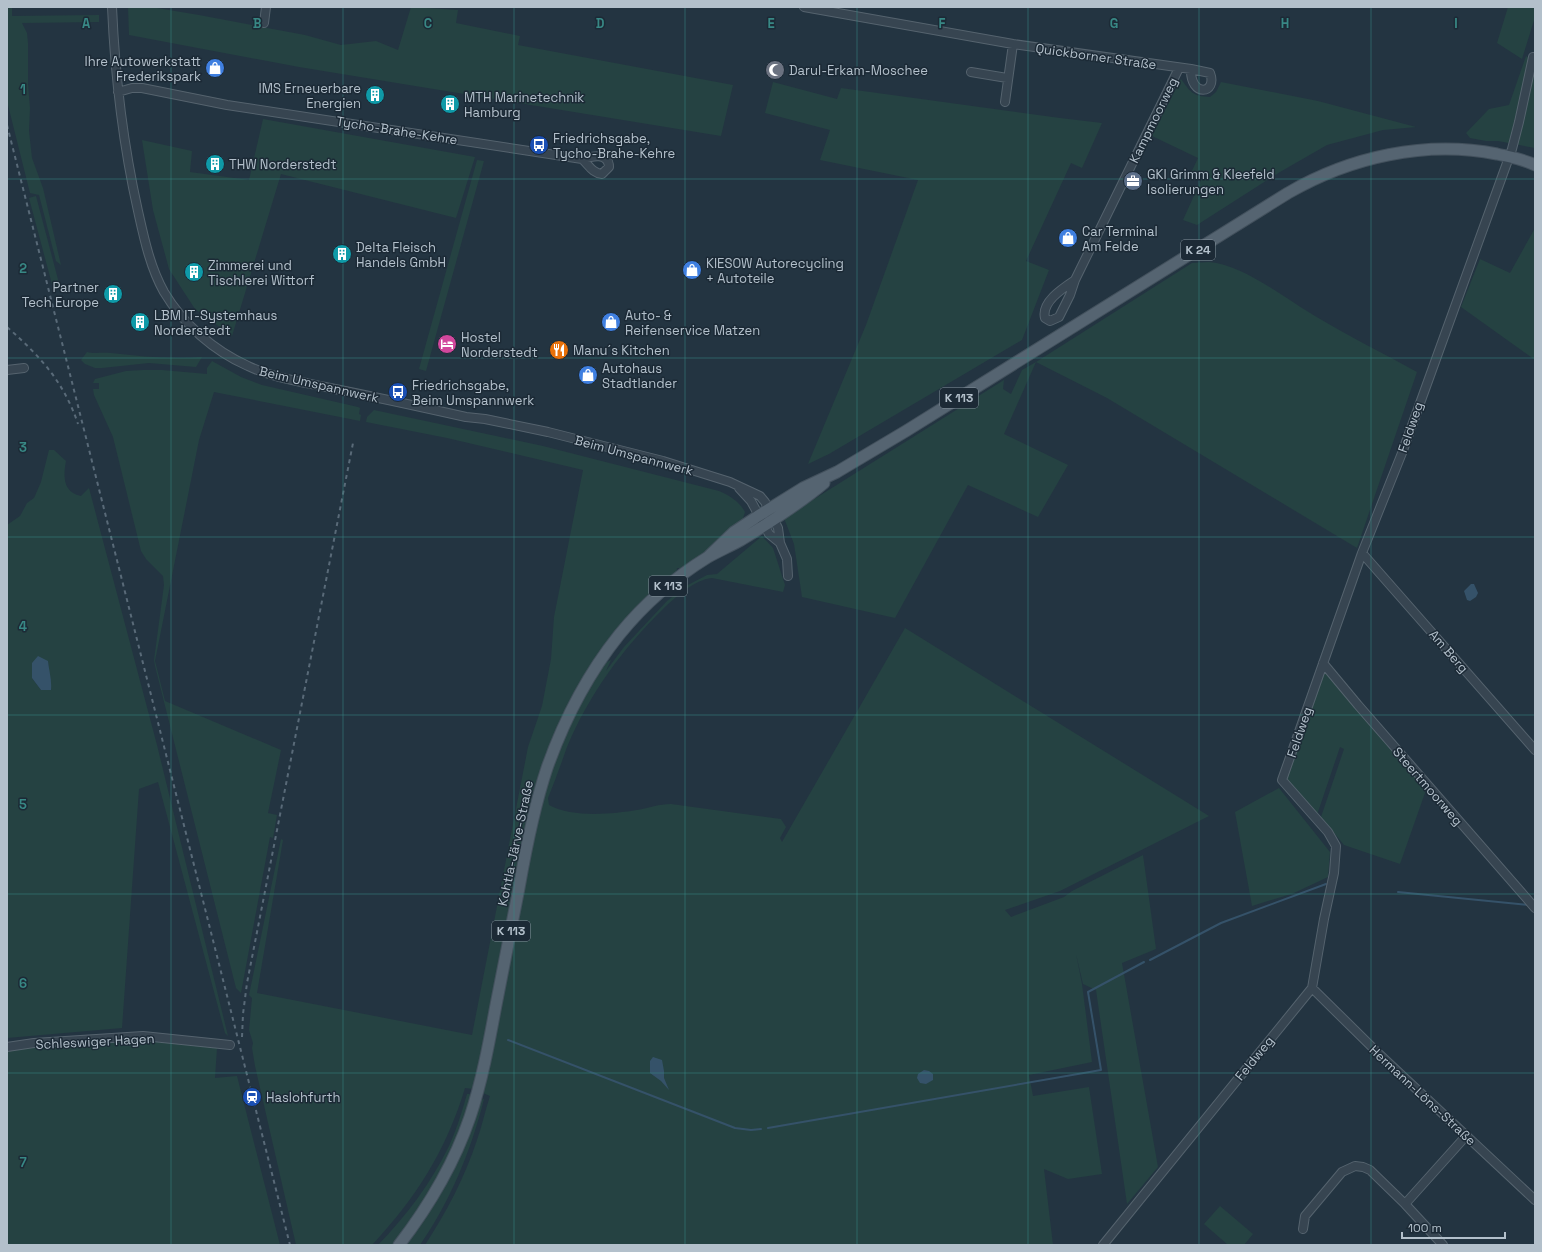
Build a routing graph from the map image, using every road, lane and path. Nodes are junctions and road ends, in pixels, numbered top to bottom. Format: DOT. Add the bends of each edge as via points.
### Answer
graph roads {
  1 [pos="112,7"];
  2 [pos="266,7"];
  3 [pos="804,7"];
  4 [pos="264,23"];
  5 [pos="1013,44"];
  6 [pos="1533,57"];
  7 [pos="1179,68"];
  8 [pos="1191,69"];
  9 [pos="971,72"];
  10 [pos="1007,78"];
  11 [pos="118,92"];
  12 [pos="1005,102"];
  13 [pos="1509,156"];
  14 [pos="582,159"];
  15 [pos="1535,165"];
  16 [pos="1075,280"];
  17 [pos="1043,346"];
  18 [pos="24,368"];
  19 [pos="7,370"];
  20 [pos="736,485"];
  21 [pos="771,514"];
  22 [pos="761,520"];
  23 [pos="780,543"];
  24 [pos="1362,553"];
  25 [pos="788,576"];
  26 [pos="1323,663"];
  27 [pos="1535,750"];
  28 [pos="1535,908"];
  29 [pos="1312,988"];
  30 [pos="230,1045"];
  31 [pos="7,1047"];
  32 [pos="1466,1136"];
  33 [pos="1535,1200"];
  34 [pos="1404,1204"];
  35 [pos="1303,1229"];
  36 [pos="399,1245"];
  37 [pos="1102,1245"];
  38 [pos="1443,1245"];
  1 -- 11 [label="street, Beim Umspannwerk"];
  2 -- 4 [label="street"];
  3 -- 5 [label="street, Quickborner Straße"];
  5 -- 7 [label="street, Quickborner Straße"];
  5 -- 10 [label="street"];
  6 -- 13 [label="street, Feldweg"];
  7 -- 8 [label="street, Quickborner Straße"];
  7 -- 16 [label="street, Kampmoorweg"];
  9 -- 10 [label="street"];
  10 -- 12 [label="street"];
  11 -- 14 [label="street, Tycho-Brahe-Kehre" via="142,88 226,105"];
  11 -- 20 [label="street, Beim Umspannwerk" via="132,181 143,232 157,278 181,316 231,358 277,376 548,432 663,461"];
  13 -- 15 [label="main road, K 24"];
  13 -- 17 [label="main road, K 24" via="1462,149 1424,150 1376,157 1339,168 1288,194"];
  13 -- 24 [label="street, Feldweg" via="1402,453"];
  16 -- 16 [label="street, Kampmoorweg" via="1049,302 1045,318 1050,321 1059,317"];
  17 -- 21 [label="main road, Kohtla-Järve-Straße / K 113" via="837,472 807,497"];
  18 -- 19 [label="street"];
  20 -- 21 [label="street, Beim Umspannwerk" via="760,496"];
  20 -- 22 [label="street, Beim Umspannwerk" via="751,502"];
  21 -- 22 [label="main road, Kohtla-Järve-Straße / K 113"];
  21 -- 23 [label="street, Beim Umspannwerk" via="778,528"];
  22 -- 23 [label="street, Beim Umspannwerk" via="769,534"];
  22 -- 36 [label="main road, Kohtla-Järve-Straße / K 113" via="734,532 709,556 655,597 631,621 592,674 565,722 539,795 488,1049 473,1108 447,1171 423,1213"];
  23 -- 25 [label="street, Beim Umspannwerk" via="787,559"];
  24 -- 26 [label="street, Feldweg"];
  24 -- 27 [label="street, Am Berg"];
  26 -- 28 [label="street, Steertmoorweg"];
  26 -- 29 [label="street, Feldweg" via="1282,780 1328,832 1336,846 1334,873"];
  29 -- 32 [label="street, Hermann-Löns-Straße"];
  29 -- 37 [label="street, Feldweg"];
  30 -- 31 [label="street, Schleswiger Hagen" via="143,1036"];
  32 -- 33 [label="street, Hermann-Löns-Straße"];
  32 -- 34 [label="street"];
  34 -- 35 [label="street" via="1370,1170 1355,1166 1342,1172 1305,1216"];
  34 -- 38 [label="street"];
}
